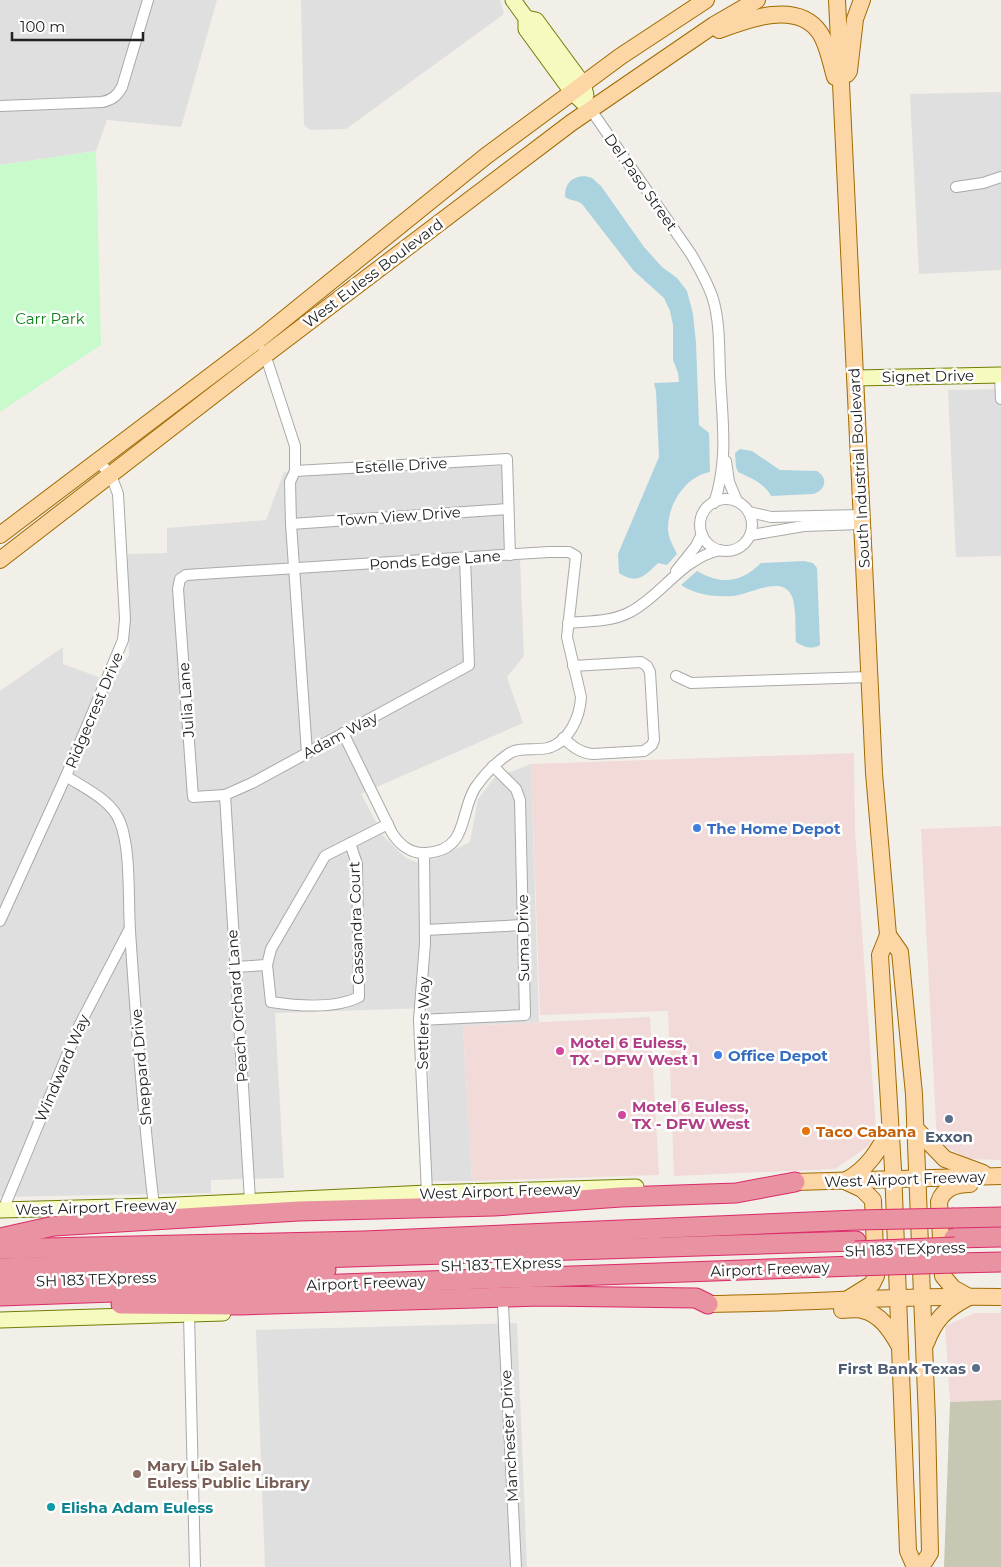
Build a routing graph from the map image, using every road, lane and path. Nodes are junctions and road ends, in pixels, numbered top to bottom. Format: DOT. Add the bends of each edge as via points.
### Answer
graph roads {
  1 [pos="148,0"];
  2 [pos="513,0"];
  3 [pos="706,0"];
  4 [pos="756,0"];
  5 [pos="837,0"];
  6 [pos="862,0"];
  7 [pos="685,45"];
  8 [pos="842,82"];
  9 [pos="577,88"];
  10 [pos="842,101"];
  11 [pos="0,106"];
  12 [pos="591,110"];
  13 [pos="1001,177"];
  14 [pos="956,187"];
  15 [pos="262,337"];
  16 [pos="264,356"];
  17 [pos="1000,375"];
  18 [pos="855,378"];
  19 [pos="1001,399"];
  20 [pos="724,450"];
  21 [pos="98,460"];
  22 [pos="296,471"];
  23 [pos="111,475"];
  24 [pos="714,502"];
  25 [pos="737,502"];
  26 [pos="508,509"];
  27 [pos="749,512"];
  28 [pos="861,519"];
  29 [pos="291,524"];
  30 [pos="702,534"];
  31 [pos="0,535"];
  32 [pos="751,535"];
  33 [pos="720,550"];
  34 [pos="510,555"];
  35 [pos="465,558"];
  36 [pos="0,560"];
  37 [pos="294,569"];
  38 [pos="186,575"];
  39 [pos="671,578"];
  40 [pos="568,623"];
  41 [pos="573,666"];
  42 [pos="676,676"];
  43 [pos="869,677"];
  44 [pos="344,733"];
  45 [pos="563,738"];
  46 [pos="306,753"];
  47 [pos="493,766"];
  48 [pos="66,776"];
  49 [pos="224,795"];
  50 [pos="388,824"];
  51 [pos="350,843"];
  52 [pos="424,853"];
  53 [pos="0,921"];
  54 [pos="523,925"];
  55 [pos="130,929"];
  56 [pos="425,930"];
  57 [pos="888,935"];
  58 [pos="267,965"];
  59 [pos="235,967"];
  60 [pos="419,1020"];
  61 [pos="890,1128"];
  62 [pos="915,1128"];
  63 [pos="997,1176"];
  64 [pos="918,1178"];
  65 [pos="893,1180"];
  66 [pos="846,1181"];
  67 [pos="794,1182"];
  68 [pos="427,1193"];
  69 [pos="250,1200"];
  70 [pos="154,1206"];
  71 [pos="1,1210"];
  72 [pos="1001,1217"];
  73 [pos="1001,1236"];
  74 [pos="0,1238"];
  75 [pos="1001,1245"];
  76 [pos="0,1249"];
  77 [pos="955,1249"];
  78 [pos="856,1253"];
  79 [pos="1001,1262"];
  80 [pos="0,1268"];
  81 [pos="0,1282"];
  82 [pos="0,1296"];
  83 [pos="1001,1296"];
  84 [pos="922,1297"];
  85 [pos="969,1297"];
  86 [pos="897,1298"];
  87 [pos="846,1300"];
  88 [pos="0,1304"];
  89 [pos="708,1304"];
  90 [pos="771,1304"];
  91 [pos="503,1306"];
  92 [pos="189,1314"];
  93 [pos="0,1320"];
  94 [pos="900,1345"];
  95 [pos="924,1346"];
  96 [pos="195,1567"];
  97 [pos="516,1567"];
  98 [pos="915,1567"];
  99 [pos="921,1567"];
  1 -- 11 [label="street" via="122,87 109,101"];
  2 -- 9 [label="main road, Del Paso Street" via="526,18 536,20"];
  3 -- 9 [label="main road, West Euless Boulevard"];
  4 -- 7 [label="main road, West Euless Boulevard"];
  5 -- 8 [label="main road, South Industrial Boulevard"];
  6 -- 8 [label="main road" via="849,71"];
  7 -- 10 [label="main road" via="756,18 789,15 805,20 821,34"];
  7 -- 12 [label="main road, West Euless Boulevard"];
  8 -- 10 [label="main road, South Industrial Boulevard"];
  9 -- 12 [label="main road, Del Paso Street"];
  9 -- 15 [label="main road, West Euless Boulevard" via="486,156"];
  10 -- 18 [label="main road, South Industrial Boulevard"];
  12 -- 16 [label="main road, West Euless Boulevard"];
  12 -- 20 [label="street, Del Paso Street" via="691,254 713,299 717,318"];
  13 -- 14 [label="street"];
  15 -- 16 [label="street"];
  15 -- 21 [label="main road, West Euless Boulevard"];
  16 -- 22 [label="street" via="292,433"];
  16 -- 23 [label="main road, West Euless Boulevard"];
  17 -- 18 [label="main road, Signet Drive"];
  17 -- 19 [label="street"];
  18 -- 28 [label="main road, South Industrial Boulevard"];
  20 -- 24 [label="street"];
  20 -- 25 [label="street" via="729,482"];
  21 -- 23 [label="street, Ridgecrest Drive"];
  21 -- 31 [label="main road, West Euless Boulevard"];
  22 -- 26 [label="street, Estelle Drive" via="507,459"];
  22 -- 29 [label="street" via="290,482"];
  23 -- 36 [label="main road, West Euless Boulevard"];
  23 -- 48 [label="street, Ridgecrest Drive" via="118,494 123,640"];
  24 -- 25 [label="street"];
  24 -- 30 [label="street" via="701,520"];
  25 -- 27 [label="street"];
  26 -- 29 [label="street, Town View Drive"];
  26 -- 34 [label="street"];
  27 -- 28 [label="street" via="771,517"];
  27 -- 32 [label="street" via="753,528"];
  28 -- 32 [label="street"];
  28 -- 43 [label="main road, South Industrial Boulevard"];
  29 -- 37 [label="street"];
  30 -- 33 [label="street" via="706,542"];
  30 -- 39 [label="street"];
  32 -- 33 [label="street" via="741,547"];
  33 -- 39 [label="street" via="699,558"];
  34 -- 35 [label="street, Ponds Edge Lane"];
  34 -- 40 [label="street, Ponds Edge Lane" via="569,552 576,556"];
  35 -- 37 [label="street, Ponds Edge Lane"];
  35 -- 44 [label="street, Adam Way" via="469,665"];
  37 -- 38 [label="street, Ponds Edge Lane"];
  37 -- 46 [label="street"];
  38 -- 49 [label="street, Julia Lane" via="180,579 178,589 193,797"];
  39 -- 40 [label="street" via="632,611 613,620"];
  40 -- 41 [label="street" via="568,645"];
  41 -- 45 [label="street" via="581,696 580,706 574,726"];
  41 -- 45 [label="street" via="641,662 647,666 654,740 644,751 586,754"];
  42 -- 43 [label="street" via="691,683"];
  43 -- 57 [label="main road, South Industrial Boulevard"];
  44 -- 46 [label="street, Adam Way"];
  44 -- 50 [label="street"];
  45 -- 47 [label="street" via="547,748 510,752"];
  46 -- 49 [label="street, Adam Way"];
  47 -- 52 [label="street" via="474,790 454,842 444,849"];
  47 -- 54 [label="street, Suma Drive" via="516,789 520,800"];
  48 -- 53 [label="street, Ridgecrest Drive"];
  48 -- 55 [label="street, Sheppard Drive" via="106,803 121,822 127,862"];
  49 -- 59 [label="street, Peach Orchard Lane"];
  50 -- 51 [label="street"];
  50 -- 52 [label="street" via="399,843 409,851"];
  51 -- 58 [label="street" via="325,856 271,950"];
  51 -- 58 [label="street, Cassandra Court" via="357,864 359,997 347,1003 293,1005 271,1002"];
  52 -- 56 [label="street, Settlers Way"];
  54 -- 56 [label="street"];
  54 -- 60 [label="street, Suma Drive" via="525,1015"];
  55 -- 70 [label="street, Sheppard Drive"];
  55 -- 71 [label="street, Windward Way" via="79,1026"];
  56 -- 60 [label="street, Settlers Way"];
  57 -- 61 [label="main road, South Industrial Boulevard" via="880,955"];
  57 -- 62 [label="main road, South Industrial Boulevard" via="900,952"];
  58 -- 59 [label="street"];
  59 -- 69 [label="street, Peach Orchard Lane"];
  60 -- 68 [label="street, Settlers Way"];
  61 -- 65 [label="main road, South Industrial Boulevard"];
  61 -- 66 [label="main road" via="871,1161"];
  62 -- 63 [label="main road" via="945,1159"];
  62 -- 64 [label="main road, South Industrial Boulevard"];
  63 -- 64 [label="main road, West Airport Freeway"];
  63 -- 85 [label="main road" via="984,1184 963,1184 949,1189 941,1195 939,1202 943,1276 953,1288"];
  64 -- 65 [label="main road, West Airport Freeway"];
  64 -- 84 [label="main road, South Industrial Boulevard"];
  65 -- 66 [label="main road, West Airport Freeway"];
  65 -- 86 [label="main road, South Industrial Boulevard"];
  66 -- 67 [label="main road, West Airport Freeway"];
  66 -- 87 [label="main road" via="862,1189 873,1200 876,1276 872,1284"];
  67 -- 68 [label="main road, West Airport Freeway"];
  67 -- 74 [label="highway" via="736,1193 54,1226"];
  68 -- 69 [label="main road, West Airport Freeway"];
  69 -- 70 [label="main road, West Airport Freeway"];
  70 -- 71 [label="main road, West Airport Freeway"];
  72 -- 76 [label="highway, bridge" via="364,1241"];
  73 -- 77 [label="highway, SH 183 TEXpress"];
  75 -- 77 [label="highway, SH 183 TEXpress"];
  77 -- 78 [label="highway, Airport Freeway, bridge"];
  77 -- 79 [label="highway, Airport Freeway"];
  78 -- 80 [label="highway, SH 183 TEXpress"];
  78 -- 81 [label="highway, SH 183 TEXpress"];
  78 -- 82 [label="highway, Airport Freeway"];
  83 -- 85 [label="main road"];
  84 -- 85 [label="main road"];
  84 -- 86 [label="main road"];
  84 -- 95 [label="main road, South Industrial Boulevard"];
  85 -- 95 [label="main road" via="940,1316"];
  86 -- 87 [label="main road"];
  86 -- 94 [label="main road, South Industrial Boulevard"];
  87 -- 90 [label="main road"];
  88 -- 89 [label="highway" via="240,1305 541,1296 696,1298"];
  89 -- 90 [label="main road"];
  89 -- 91 [label="main road"];
  90 -- 94 [label="main road" via="790,1310 862,1310 878,1317"];
  91 -- 92 [label="main road"];
  91 -- 97 [label="street, Manchester Drive"];
  92 -- 93 [label="main road"];
  92 -- 96 [label="street"];
  94 -- 98 [label="main road, South Industrial Boulevard" via="908,1551"];
  95 -- 99 [label="main road, South Industrial Boulevard" via="930,1552"];
}
